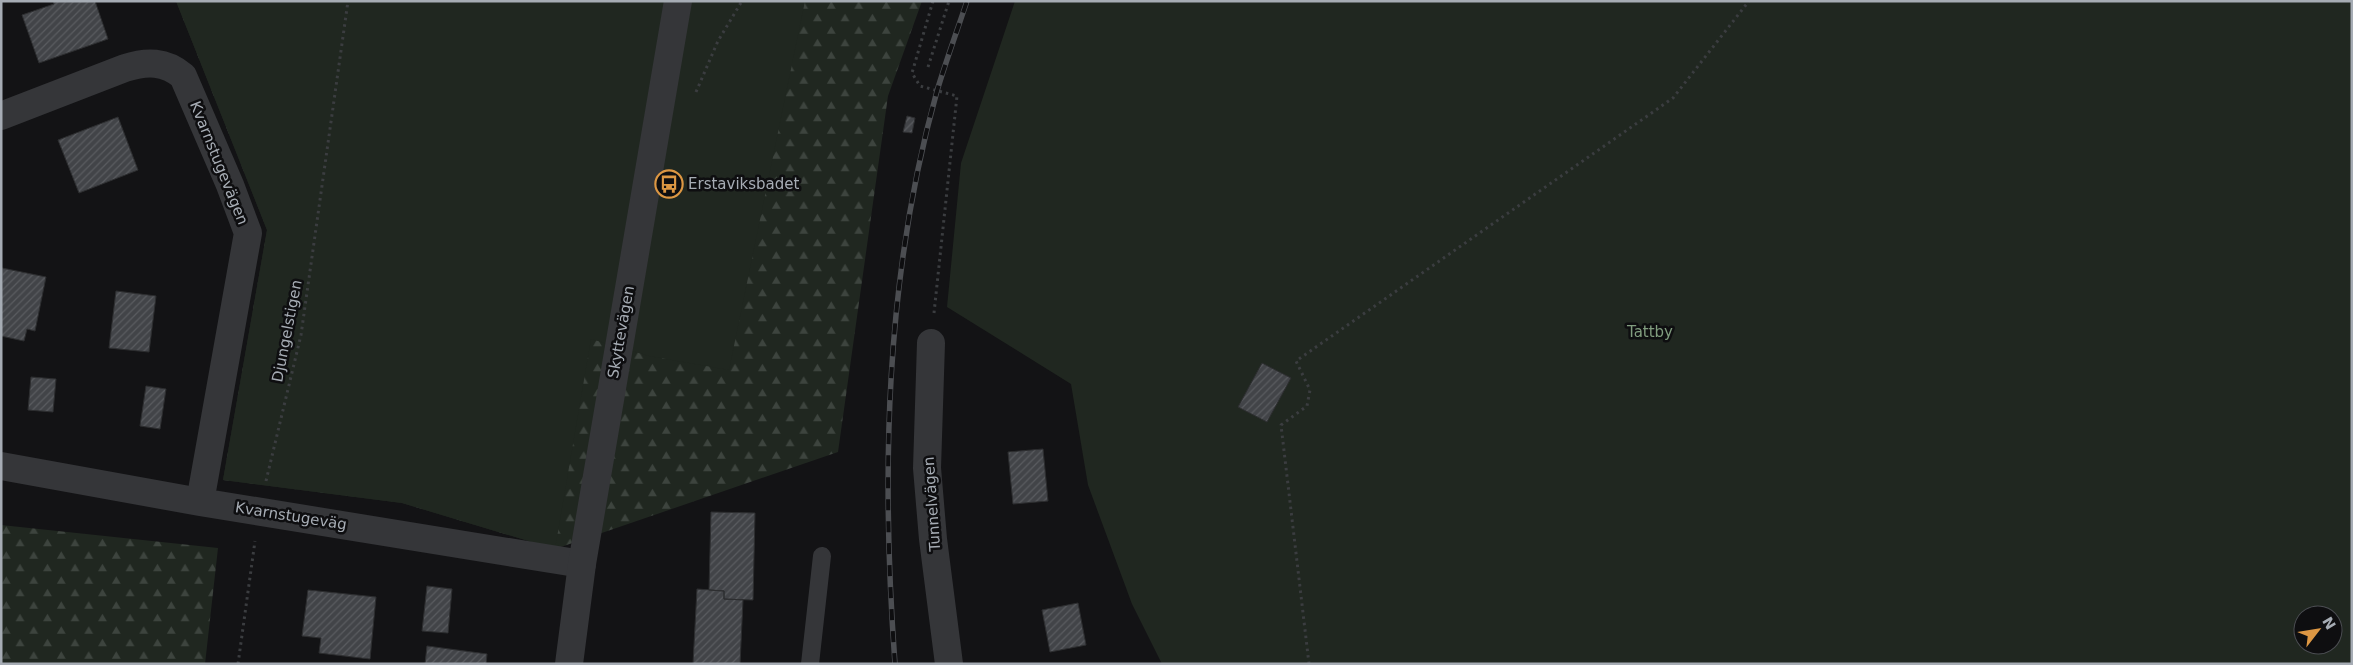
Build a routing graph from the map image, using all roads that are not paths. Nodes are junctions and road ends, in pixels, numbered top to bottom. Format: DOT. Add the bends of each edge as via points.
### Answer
graph roads {
  1 [pos="678,1"];
  2 [pos="1,116"];
  3 [pos="931,343"];
  4 [pos="1,466"];
  5 [pos="200,502"];
  6 [pos="822,556"];
  7 [pos="582,564"];
  8 [pos="570,664"];
  9 [pos="810,664"];
  10 [pos="949,664"];
  1 -- 7 [label="street, Skyttevägen"];
  2 -- 5 [label="street, Kvarnstugevägen" via="144,62 173,68 183,76 248,233"];
  3 -- 10 [label="street, Tunnelvägen" via="927,468"];
  4 -- 5 [label="street, Kvarnstugeväg"];
  5 -- 7 [label="street, Kvarnstugeväg"];
  6 -- 9 [label="lane"];
  7 -- 8 [label="street, Skyttevägen"];
}
